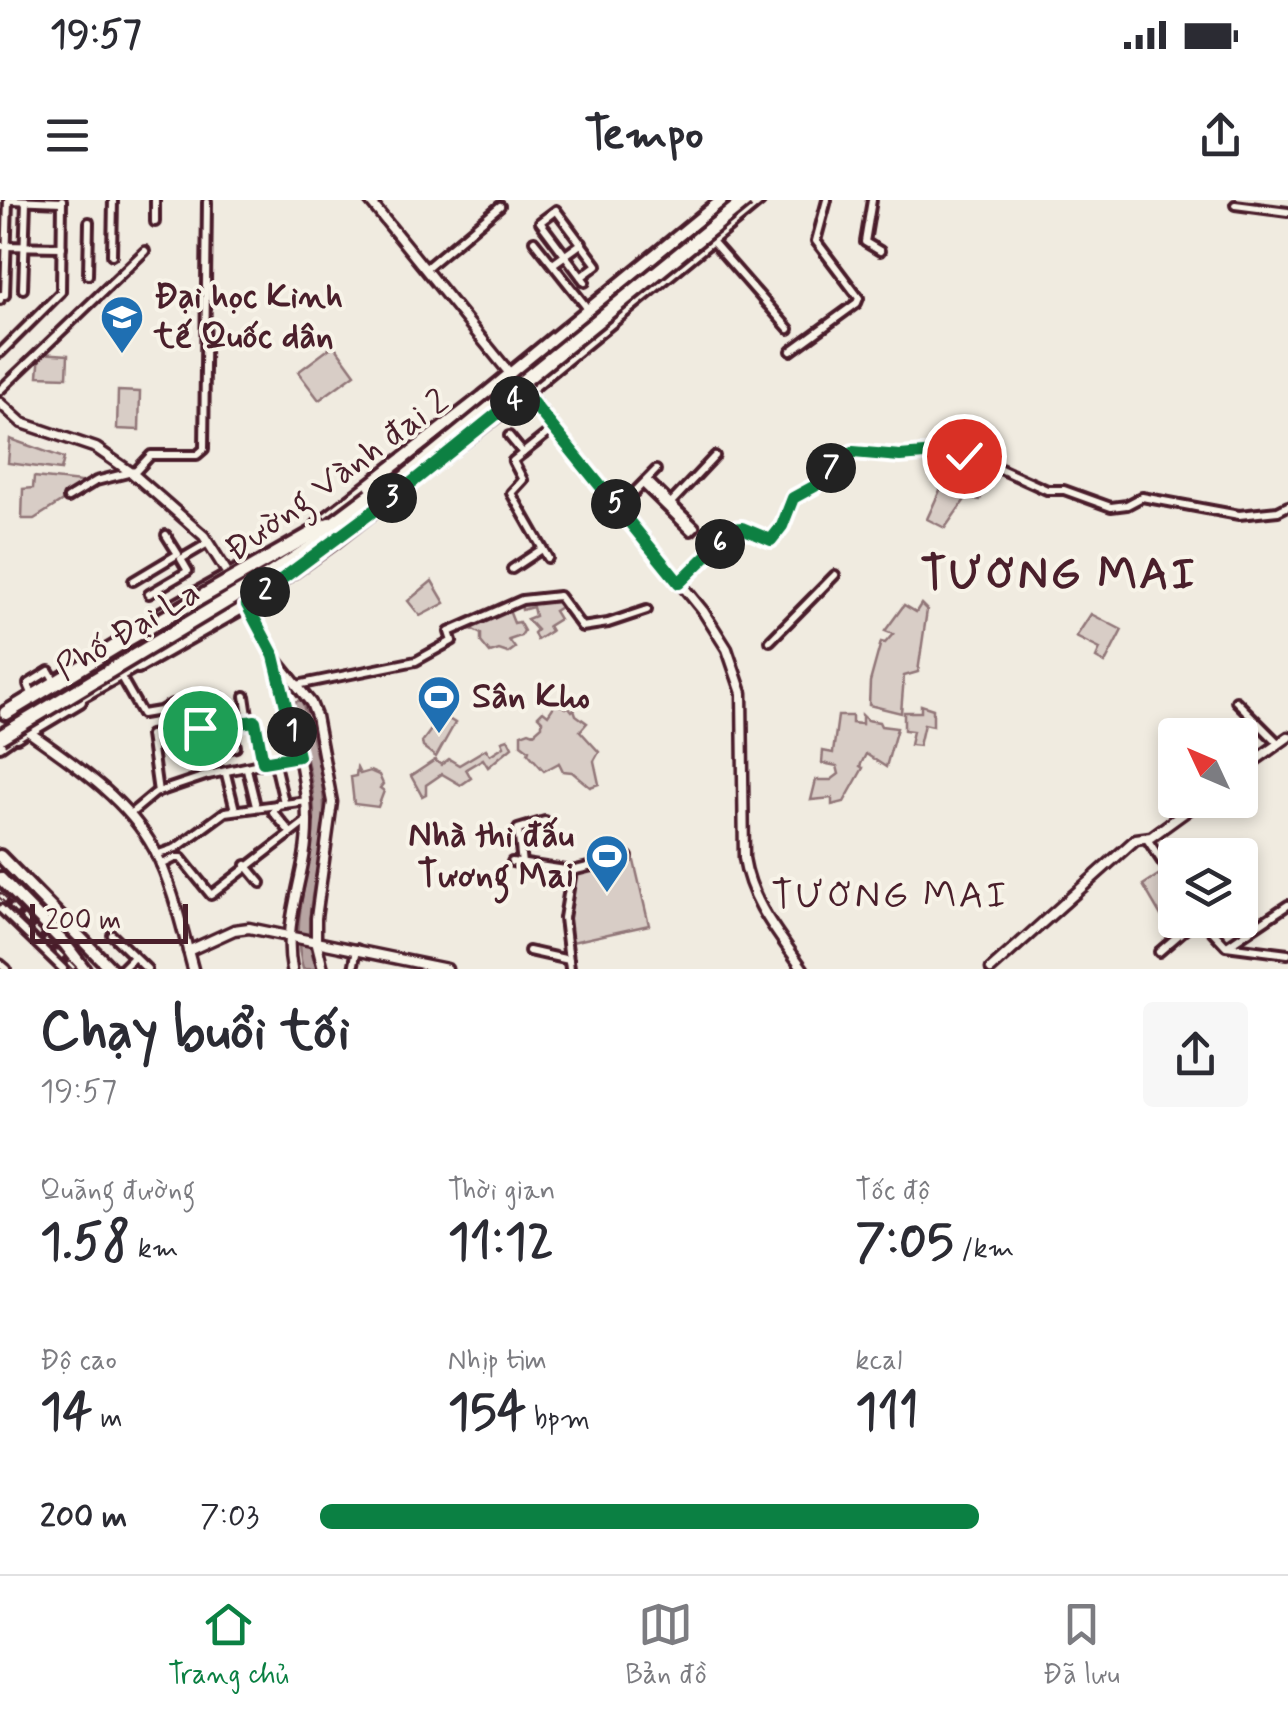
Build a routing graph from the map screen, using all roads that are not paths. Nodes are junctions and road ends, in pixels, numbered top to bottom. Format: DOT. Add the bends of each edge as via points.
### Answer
graph roads {
  1 [pos="10,200"];
  2 [pos="26,200"];
  3 [pos="113,200"];
  4 [pos="155,200"];
  5 [pos="368,200"];
  6 [pos="722,200"];
  7 [pos="733,200"];
  8 [pos="746,200"];
  9 [pos="759,200"];
  10 [pos="827,200"];
  11 [pos="872,200"];
  12 [pos="62,201"];
  13 [pos="207,202"];
  14 [pos="1235,205"];
  15 [pos="500,206"];
  16 [pos="1288,212"];
  17 [pos="89,222"];
  18 [pos="155,222"];
  19 [pos="711,240"];
  20 [pos="534,241"];
  21 [pos="582,242"];
  22 [pos="3,246"];
  23 [pos="24,246"];
  24 [pos="62,247"];
  25 [pos="880,250"];
  26 [pos="145,252"];
  27 [pos="112,255"];
  28 [pos="564,256"];
  29 [pos="553,264"];
  30 [pos="424,270"];
  31 [pos="88,275"];
  32 [pos="23,290"];
  33 [pos="1,303"];
  34 [pos="588,309"];
  35 [pos="789,329"];
  36 [pos="791,351"];
  37 [pos="0,353"];
  38 [pos="510,372"];
  39 [pos="0,390"];
  40 [pos="524,392"];
  41 [pos="0,404"];
  42 [pos="460,414"];
  43 [pos="552,429"];
  44 [pos="476,432"];
  45 [pos="509,436"];
  46 [pos="522,453"];
  47 [pos="714,456"];
  48 [pos="656,470"];
  49 [pos="132,473"];
  50 [pos="645,482"];
  51 [pos="68,498"];
  52 [pos="1288,506"];
  53 [pos="619,508"];
  54 [pos="346,519"];
  55 [pos="166,535"];
  56 [pos="208,543"];
  57 [pos="542,549"];
  58 [pos="180,556"];
  59 [pos="548,558"];
  60 [pos="512,569"];
  61 [pos="835,575"];
  62 [pos="231,578"];
  63 [pos="133,582"];
  64 [pos="679,583"];
  65 [pos="148,594"];
  66 [pos="244,600"];
  67 [pos="189,607"];
  68 [pos="647,610"];
  69 [pos="161,619"];
  70 [pos="198,622"];
  71 [pos="177,639"];
  72 [pos="770,642"];
  73 [pos="274,656"];
  74 [pos="122,677"];
  75 [pos="296,683"];
  76 [pos="281,687"];
  77 [pos="245,696"];
  78 [pos="221,698"];
  79 [pos="1236,700"];
  80 [pos="3,715"];
  81 [pos="184,722"];
  82 [pos="250,722"];
  83 [pos="226,725"];
  84 [pos="0,729"];
  85 [pos="23,733"];
  86 [pos="1288,736"];
  87 [pos="0,741"];
  88 [pos="1278,743"];
  89 [pos="178,752"];
  90 [pos="298,756"];
  91 [pos="205,757"];
  92 [pos="1258,758"];
  93 [pos="190,759"];
  94 [pos="263,762"];
  95 [pos="275,764"];
  96 [pos="247,769"];
  97 [pos="226,774"];
  98 [pos="208,775"];
  99 [pos="158,792"];
  100 [pos="307,800"];
  101 [pos="282,803"];
  102 [pos="256,807"];
  103 [pos="234,810"];
  104 [pos="130,814"];
  105 [pos="1177,818"];
  106 [pos="308,820"];
  107 [pos="546,821"];
  108 [pos="290,832"];
  109 [pos="1147,839"];
  110 [pos="156,855"];
  111 [pos="0,856"];
  112 [pos="1158,856"];
  113 [pos="628,858"];
  114 [pos="512,862"];
  115 [pos="0,864"];
  116 [pos="522,864"];
  117 [pos="161,865"];
  118 [pos="246,865"];
  119 [pos="572,871"];
  120 [pos="0,878"];
  121 [pos="260,883"];
  122 [pos="0,888"];
  123 [pos="6,904"];
  124 [pos="1288,906"];
  125 [pos="58,930"];
  126 [pos="112,935"];
  127 [pos="291,936"];
  128 [pos="1176,938"];
  129 [pos="1218,938"];
  130 [pos="315,940"];
  131 [pos="1226,946"];
  132 [pos="357,949"];
  133 [pos="188,950"];
  134 [pos="529,951"];
  135 [pos="1159,952"];
  136 [pos="95,953"];
  137 [pos="1288,954"];
  138 [pos="384,955"];
  139 [pos="134,956"];
  140 [pos="569,960"];
  141 [pos="0,964"];
  142 [pos="6,969"];
  143 [pos="62,969"];
  144 [pos="83,969"];
  145 [pos="112,969"];
  146 [pos="122,969"];
  147 [pos="147,969"];
  148 [pos="193,969"];
  149 [pos="292,969"];
  150 [pos="323,969"];
  151 [pos="353,969"];
  152 [pos="381,969"];
  153 [pos="447,969"];
  154 [pos="570,969"];
  155 [pos="803,969"];
  156 [pos="991,969"];
  1 -- 2 [label="street"];
  1 -- 22 [label="street"];
  2 -- 12 [label="street"];
  2 -- 23 [label="street"];
  3 -- 27 [label="street"];
  4 -- 18 [label="street"];
  5 -- 30 [label="street"];
  6 -- 34 [label="main road, Phố Đại La"];
  7 -- 54 [label="highway, Đường Vành đai 2, bridge"];
  8 -- 54 [label="highway, Đường Vành đai 2, bridge"];
  9 -- 19 [label="main road, Phố Đại La"];
  10 -- 36 [label="street" via="816,241 859,298"];
  11 -- 25 [label="street" via="865,242"];
  12 -- 24 [label="street"];
  13 -- 49 [label="street" via="204,449 197,455 151,455"];
  14 -- 16 [label="street"];
  15 -- 30 [label="street"];
  17 -- 31 [label="street"];
  19 -- 35 [label="street"];
  19 -- 40 [label="main road, Phố Đại La"];
  20 -- 29 [label="street"];
  21 -- 28 [label="street"];
  21 -- 28 [label="street" via="597,264 583,280"];
  21 -- 28 [label="street" via="556,210 540,222"];
  22 -- 23 [label="street"];
  22 -- 33 [label="street"];
  23 -- 24 [label="street"];
  23 -- 32 [label="street"];
  24 -- 37 [label="street" via="61,292"];
  26 -- 39 [label="street"];
  28 -- 29 [label="street"];
  29 -- 34 [label="street"];
  30 -- 38 [label="street"];
  34 -- 38 [label="main road, Phố Đại La"];
  38 -- 40 [label="street"];
  38 -- 42 [label="main road, Phố Đại La"];
  40 -- 43 [label="street"];
  40 -- 44 [label="main road, Phố Đại La"];
  41 -- 49 [label="street" via="22,422 96,448"];
  42 -- 44 [label="main road"];
  42 -- 62 [label="main road, Phố Đại La" via="340,510"];
  43 -- 46 [label="street"];
  43 -- 53 [label="street"];
  44 -- 66 [label="main road, Phố Đại La" via="310,559"];
  45 -- 46 [label="street"];
  46 -- 57 [label="street" via="513,462 523,480 511,493"];
  47 -- 50 [label="street" via="669,505"];
  48 -- 50 [label="street"];
  49 -- 51 [label="street" via="96,481"];
  49 -- 56 [label="street"];
  50 -- 53 [label="street"];
  52 -- 64 [label="street" via="1239,515 1137,498 1111,508 948,452 853,452 793,498 771,540 734,529"];
  53 -- 64 [label="street"];
  54 -- 80 [label="highway, bridge"];
  54 -- 84 [label="highway, Đường Vành đai 2, bridge"];
  54 -- 85 [label="highway, bridge" via="276,580"];
  54 -- 87 [label="highway, Đường Vành đai 2, bridge" via="245,590"];
  55 -- 58 [label="street"];
  56 -- 58 [label="street"];
  56 -- 62 [label="street"];
  57 -- 59 [label="street"];
  57 -- 60 [label="street"];
  58 -- 63 [label="street"];
  58 -- 65 [label="street" via="188,571"];
  61 -- 72 [label="street"];
  62 -- 66 [label="street"];
  62 -- 67 [label="main road, Phố Đại La"];
  62 -- 69 [label="main road, Phố Đại La"];
  64 -- 155 [label="street" via="734,663 742,692 748,882"];
  66 -- 70 [label="main road, Phố Đại La"];
  66 -- 71 [label="main road, Phố Đại La"];
  66 -- 73 [label="street"];
  67 -- 69 [label="main road, Phố Đại La"];
  67 -- 70 [label="main road"];
  68 -- 75 [label="street" via="582,627 558,596 522,600 449,632 452,641 416,661"];
  69 -- 80 [label="main road, Phố Đại La"];
  69 -- 80 [label="main road, Phố Đại La" via="51,674"];
  70 -- 71 [label="main road, Phố Đại La"];
  71 -- 74 [label="main road, Phố Đại La"];
  71 -- 85 [label="main road, Phố Đại La" via="48,710"];
  73 -- 75 [label="street"];
  73 -- 76 [label="street"];
  74 -- 81 [label="street" via="142,714 172,704"];
  74 -- 85 [label="main road, Phố Đại La"];
  75 -- 76 [label="street"];
  75 -- 130 [label="street" via="314,708 332,802"];
  76 -- 90 [label="street"];
  77 -- 82 [label="street"];
  78 -- 83 [label="street"];
  79 -- 88 [label="street"];
  82 -- 83 [label="street"];
  82 -- 94 [label="street" via="255,721"];
  83 -- 91 [label="street" via="200,728"];
  85 -- 87 [label="main road"];
  85 -- 104 [label="street" via="86,774"];
  86 -- 88 [label="street"];
  88 -- 92 [label="street"];
  89 -- 99 [label="street" via="174,730 150,735"];
  90 -- 94 [label="street"];
  90 -- 100 [label="street"];
  91 -- 93 [label="street"];
  91 -- 98 [label="street"];
  94 -- 98 [label="street"];
  95 -- 101 [label="street"];
  96 -- 102 [label="street"];
  97 -- 103 [label="street"];
  98 -- 99 [label="street"];
  99 -- 104 [label="street"];
  100 -- 101 [label="street"];
  100 -- 106 [label="street"];
  101 -- 102 [label="street"];
  101 -- 108 [label="street" via="273,812"];
  102 -- 103 [label="street"];
  103 -- 110 [label="street"];
  104 -- 110 [label="street"];
  105 -- 109 [label="street"];
  106 -- 108 [label="street"];
  106 -- 127 [label="street"];
  107 -- 116 [label="street" via="518,829"];
  108 -- 118 [label="street"];
  109 -- 112 [label="street"];
  109 -- 156 [label="street" via="1136,839"];
  110 -- 117 [label="street"];
  111 -- 136 [label="main road"];
  113 -- 119 [label="street"];
  114 -- 116 [label="street"];
  115 -- 125 [label="main road"];
  116 -- 119 [label="street"];
  117 -- 118 [label="street" via="181,858 210,894"];
  117 -- 133 [label="street"];
  118 -- 121 [label="street"];
  119 -- 140 [label="street" via="564,918"];
  120 -- 125 [label="main road"];
  122 -- 123 [label="main road"];
  123 -- 143 [label="street"];
  123 -- 144 [label="main road"];
  124 -- 131 [label="street"];
  125 -- 136 [label="main road"];
  125 -- 144 [label="main road"];
  126 -- 139 [label="street"];
  127 -- 130 [label="street"];
  127 -- 133 [label="street" via="234,930"];
  127 -- 149 [label="street"];
  128 -- 135 [label="street"];
  129 -- 131 [label="street"];
  130 -- 132 [label="street"];
  130 -- 150 [label="street"];
  131 -- 137 [label="street"];
  132 -- 138 [label="street"];
  132 -- 151 [label="street"];
  133 -- 148 [label="street"];
  134 -- 140 [label="street"];
  136 -- 145 [label="main road"];
  138 -- 152 [label="street"];
  138 -- 153 [label="street"];
  139 -- 146 [label="street"];
  139 -- 147 [label="street"];
  140 -- 154 [label="street"];
  141 -- 142 [label="street"];
}
